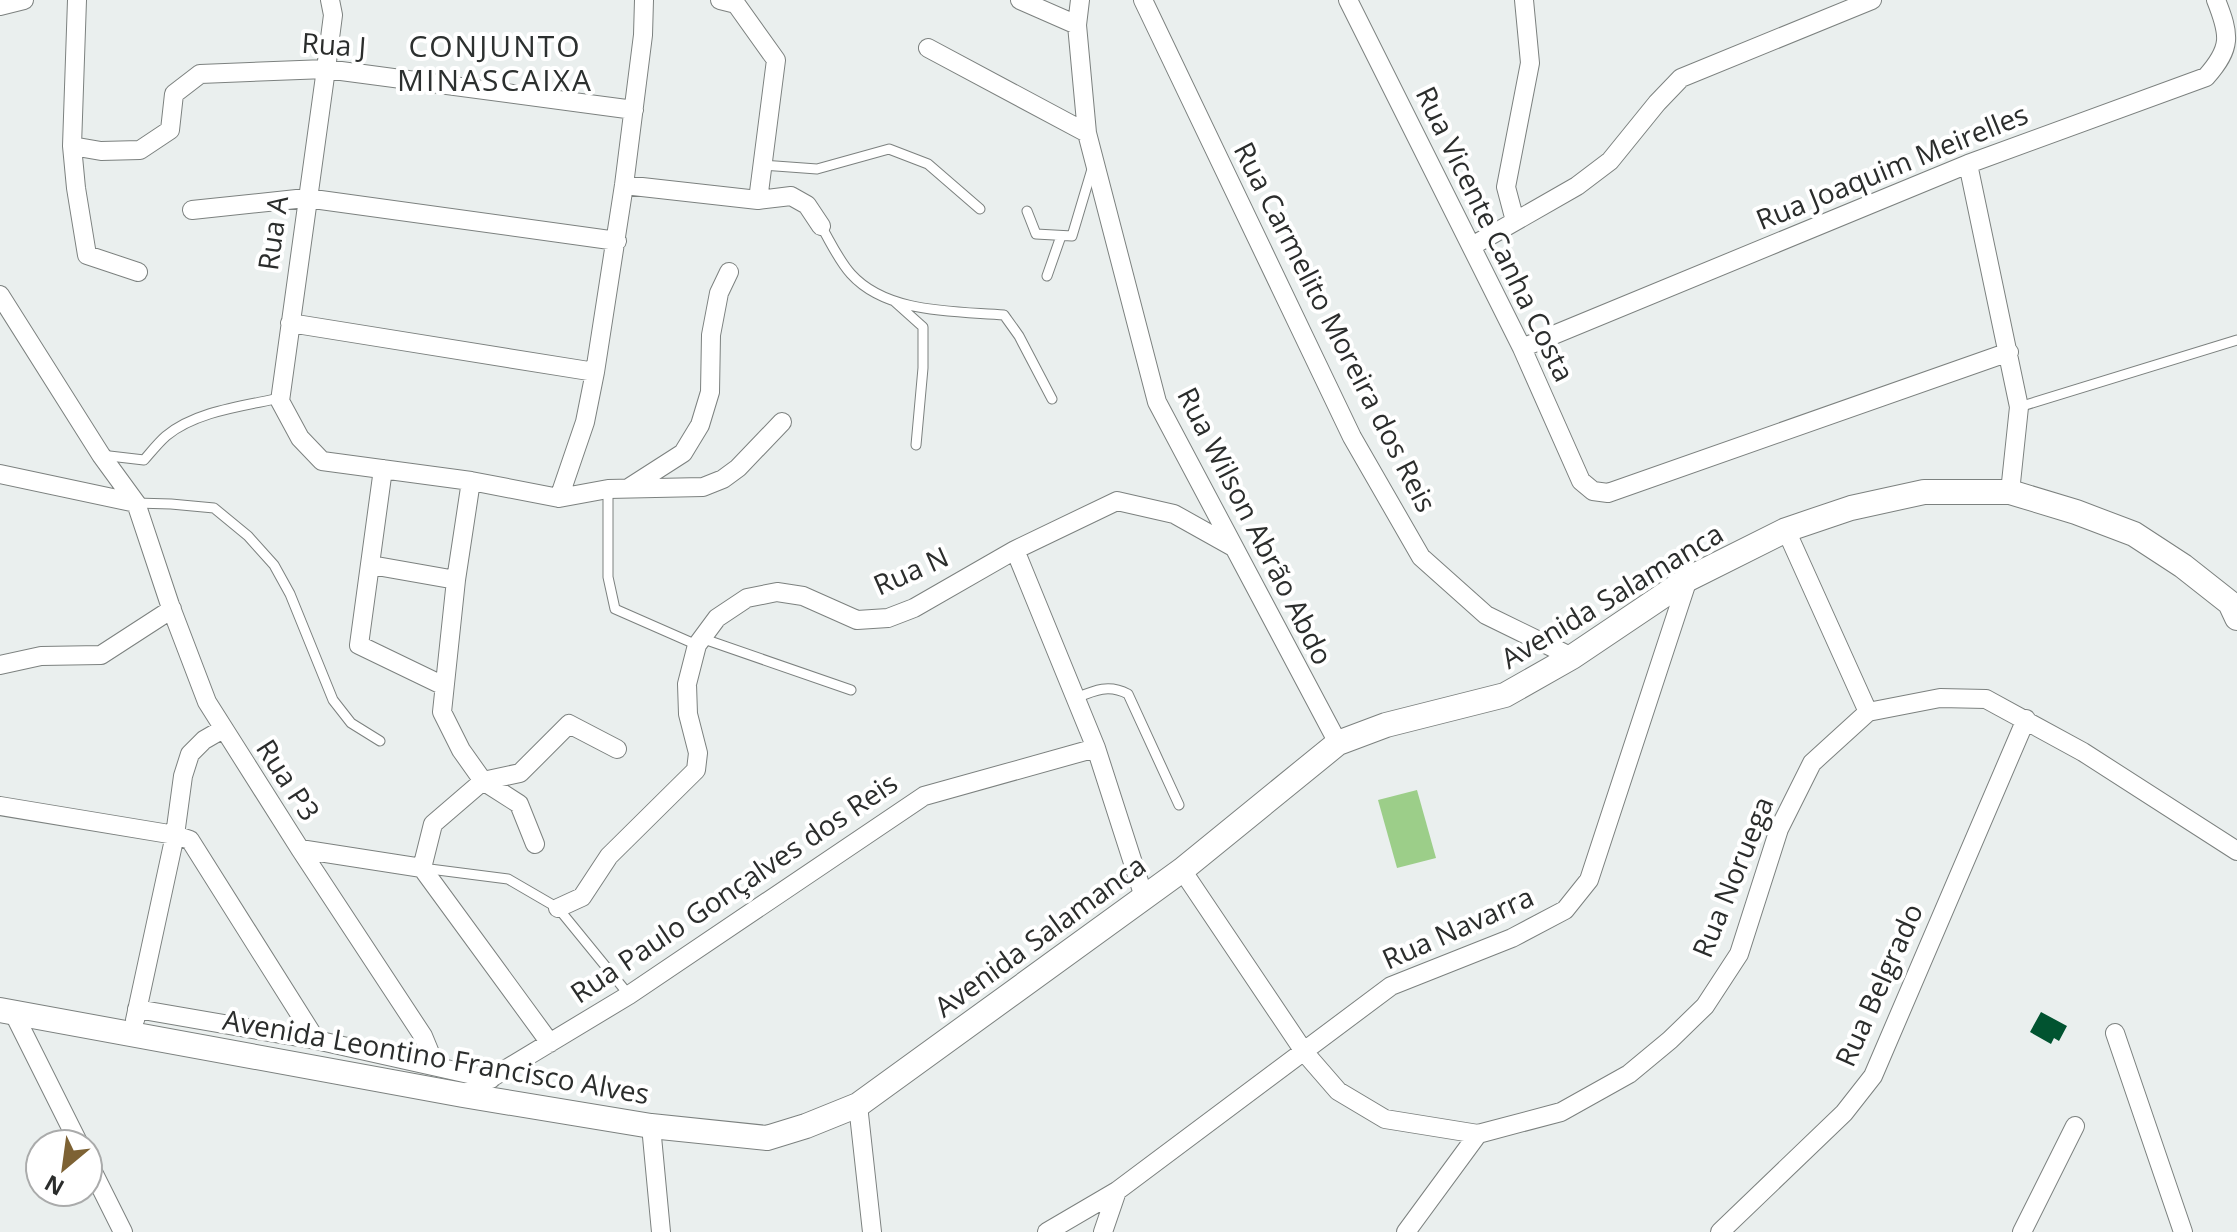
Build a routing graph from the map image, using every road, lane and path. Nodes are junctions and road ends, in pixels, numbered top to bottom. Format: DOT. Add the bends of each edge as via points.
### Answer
graph roads {
  1 [pos="24,0"];
  2 [pos="77,0"];
  3 [pos="330,0"];
  4 [pos="644,0"];
  5 [pos="720,0"];
  6 [pos="1020,0"];
  7 [pos="1080,0"];
  8 [pos="1143,0"];
  9 [pos="1348,0"];
  10 [pos="1524,0"];
  11 [pos="1872,0"];
  12 [pos="2216,0"];
  13 [pos="0,6"];
  14 [pos="1077,25"];
  15 [pos="928,48"];
  16 [pos="326,69"];
  17 [pos="634,110"];
  18 [pos="1087,133"];
  19 [pos="72,146"];
  20 [pos="1095,162"];
  21 [pos="1968,164"];
  22 [pos="762,165"];
  23 [pos="624,185"];
  24 [pos="306,198"];
  25 [pos="758,200"];
  26 [pos="980,209"];
  27 [pos="192,210"];
  28 [pos="1027,211"];
  29 [pos="1515,221"];
  30 [pos="821,226"];
  31 [pos="1061,236"];
  32 [pos="617,241"];
  33 [pos="1472,246"];
  34 [pos="138,272"];
  35 [pos="729,272"];
  36 [pos="1047,276"];
  37 [pos="0,295"];
  38 [pos="894,301"];
  39 [pos="290,323"];
  40 [pos="2237,340"];
  41 [pos="1522,348"];
  42 [pos="2009,352"];
  43 [pos="595,372"];
  44 [pos="280,398"];
  45 [pos="1052,399"];
  46 [pos="2019,407"];
  47 [pos="782,422"];
  48 [pos="916,445"];
  49 [pos="101,455"];
  50 [pos="383,469"];
  51 [pos="0,474"];
  52 [pos="471,481"];
  53 [pos="608,489"];
  54 [pos="628,489"];
  55 [pos="2010,492"];
  56 [pos="559,498"];
  57 [pos="136,503"];
  58 [pos="1786,530"];
  59 [pos="1233,547"];
  60 [pos="1015,550"];
  61 [pos="371,565"];
  62 [pos="1688,579"];
  63 [pos="456,580"];
  64 [pos="2235,606"];
  65 [pos="172,609"];
  66 [pos="699,642"];
  67 [pos="1572,657"];
  68 [pos="0,665"];
  69 [pos="444,686"];
  70 [pos="851,690"];
  71 [pos="1076,698"];
  72 [pos="1868,712"];
  73 [pos="2026,719"];
  74 [pos="223,729"];
  75 [pos="380,741"];
  76 [pos="1338,743"];
  77 [pos="1096,748"];
  78 [pos="617,749"];
  79 [pos="483,781"];
  80 [pos="1179,805"];
  81 [pos="0,806"];
  82 [pos="175,835"];
  83 [pos="535,844"];
  84 [pos="300,849"];
  85 [pos="2237,851"];
  86 [pos="422,868"];
  87 [pos="1182,870"];
  88 [pos="1144,897"];
  89 [pos="558,908"];
  90 [pos="629,995"];
  91 [pos="137,1009"];
  92 [pos="6,1011"];
  93 [pos="2115,1033"];
  94 [pos="132,1034"];
  95 [pos="316,1040"];
  96 [pos="550,1043"];
  97 [pos="1305,1053"];
  98 [pos="435,1065"];
  99 [pos="491,1079"];
  100 [pos="463,1095"];
  101 [pos="858,1105"];
  102 [pos="651,1126"];
  103 [pos="2075,1126"];
  104 [pos="70,1128"];
  105 [pos="1478,1134"];
  106 [pos="1117,1191"];
  107 [pos="104,1194"];
  108 [pos="123,1232"];
  109 [pos="661,1232"];
  110 [pos="872,1232"];
  111 [pos="1047,1232"];
  112 [pos="1103,1232"];
  113 [pos="1406,1232"];
  114 [pos="1720,1232"];
  115 [pos="2022,1232"];
  116 [pos="2183,1232"];
  1 -- 13 [label="street"];
  2 -- 19 [label="street"];
  3 -- 16 [label="street, Rua A"];
  4 -- 17 [label="street"];
  5 -- 22 [label="street" via="736,4 776,60"];
  6 -- 14 [label="street"];
  7 -- 14 [label="street, Rua Wilson Abrão Abdo"];
  8 -- 67 [label="street, Rua Carmelito Moreira dos Reis" via="1352,437 1421,557 1486,615"];
  9 -- 33 [label="street, Rua Vicente Canha Costa"];
  10 -- 29 [label="street" via="1530,63 1506,187"];
  11 -- 29 [label="street" via="1681,78 1610,161"];
  12 -- 21 [label="street, Rua Joaquim Meirelles" via="2227,44 2206,77"];
  14 -- 18 [label="street, Rua Wilson Abrão Abdo"];
  15 -- 18 [label="street"];
  16 -- 17 [label="street, Rua J"];
  16 -- 19 [label="street, Rua J" via="200,74 174,94 170,130 140,150"];
  16 -- 24 [label="street, Rua A"];
  17 -- 23 [label="street"];
  18 -- 20 [label="street, Rua Wilson Abrão Abdo"];
  19 -- 34 [label="street" via="87,255"];
  20 -- 31 [label="lane" via="1072,236"];
  20 -- 59 [label="street, Rua Wilson Abrão Abdo" via="1157,402"];
  21 -- 41 [label="street, Rua Joaquim Meirelles"];
  21 -- 42 [label="street"];
  22 -- 25 [label="street"];
  22 -- 26 [label="lane" via="817,169 889,149 928,164"];
  23 -- 25 [label="street"];
  23 -- 32 [label="street"];
  24 -- 27 [label="street"];
  24 -- 32 [label="street"];
  24 -- 39 [label="street, Rua A"];
  25 -- 30 [label="street" via="791,196 807,205"];
  28 -- 31 [label="lane" via="1036,234"];
  29 -- 33 [label="street"];
  30 -- 38 [label="lane" via="851,274"];
  31 -- 36 [label="lane"];
  32 -- 43 [label="street"];
  33 -- 41 [label="street, Rua Vicente Canha Costa"];
  35 -- 54 [label="street" via="711,335 710,392 700,425 683,453"];
  37 -- 49 [label="street, Rua P3"];
  38 -- 45 [label="lane" via="1004,315"];
  38 -- 48 [label="lane" via="923,327"];
  39 -- 43 [label="street"];
  39 -- 44 [label="street, Rua A"];
  40 -- 46 [label="lane"];
  41 -- 42 [label="street, Rua Vicente Canha Costa" via="1581,481 1593,491 1608,493"];
  42 -- 46 [label="street"];
  43 -- 56 [label="street" via="585,422"];
  44 -- 49 [label="lane" via="195,421 168,434 144,460"];
  44 -- 50 [label="street" via="300,438 322,461"];
  46 -- 55 [label="street"];
  47 -- 54 [label="street" via="723,479 703,487"];
  49 -- 57 [label="street, Rua P3"];
  50 -- 52 [label="street"];
  50 -- 61 [label="street"];
  51 -- 57 [label="street"];
  52 -- 56 [label="street"];
  52 -- 63 [label="street"];
  53 -- 54 [label="street"];
  53 -- 56 [label="street"];
  53 -- 66 [label="lane" via="608,577 615,609"];
  55 -- 58 [label="street, Avenida Salamanca" via="1924,492"];
  55 -- 64 [label="street, Avenida Salamanca" via="2134,534"];
  57 -- 65 [label="street, Rua P3"];
  57 -- 75 [label="lane" via="214,508 248,536 274,565 290,594 333,700 351,723"];
  58 -- 62 [label="street, Avenida Salamanca"];
  58 -- 72 [label="street"];
  59 -- 60 [label="street, Rua N" via="1174,514 1117,501"];
  59 -- 76 [label="street, Rua Wilson Abrão Abdo"];
  60 -- 66 [label="street, Rua N" via="888,618 857,620 803,596 777,592 747,598 717,618"];
  60 -- 71 [label="street"];
  61 -- 63 [label="street"];
  61 -- 69 [label="street" via="359,645"];
  62 -- 67 [label="street, Avenida Salamanca"];
  62 -- 97 [label="street, Rua Navarra" via="1589,880 1565,910 1512,938 1391,986"];
  63 -- 69 [label="street"];
  65 -- 68 [label="street" via="101,655 41,656"];
  65 -- 74 [label="street, Rua P3" via="207,702"];
  66 -- 70 [label="lane"];
  66 -- 89 [label="street" via="687,684 696,770 609,856 582,897"];
  67 -- 76 [label="street, Avenida Salamanca" via="1505,695 1386,725"];
  69 -- 79 [label="street" via="442,712"];
  71 -- 77 [label="street"];
  71 -- 80 [label="lane" via="1100,688 1128,694"];
  72 -- 73 [label="street" via="1940,698 1986,699"];
  72 -- 105 [label="street, Rua Noruega" via="1812,763 1779,829 1739,954 1705,1006 1629,1074 1561,1112"];
  73 -- 85 [label="street"];
  73 -- 114 [label="street, Rua Belgrado" via="1873,1076 1844,1113"];
  74 -- 82 [label="street" via="190,754"];
  74 -- 84 [label="street, Rua P3"];
  76 -- 87 [label="street, Avenida Salamanca"];
  77 -- 88 [label="street"];
  77 -- 90 [label="street, Rua Paulo Gonçalves dos Reis" via="924,796"];
  78 -- 79 [label="street" via="569,724 520,773"];
  79 -- 83 [label="street" via="519,804"];
  79 -- 86 [label="street" via="433,824"];
  81 -- 82 [label="street"];
  82 -- 91 [label="street"];
  82 -- 95 [label="street" via="190,840"];
  84 -- 86 [label="street"];
  84 -- 98 [label="street, Rua P3" via="423,1036"];
  86 -- 89 [label="lane" via="508,879"];
  86 -- 96 [label="street"];
  87 -- 88 [label="street, Avenida Salamanca"];
  87 -- 97 [label="street, Rua Noruega"];
  88 -- 101 [label="street, Avenida Salamanca"];
  89 -- 90 [label="lane"];
  90 -- 96 [label="street, Rua Paulo Gonçalves dos Reis"];
  91 -- 94 [label="street"];
  91 -- 95 [label="street, Avenida Leontino Francisco Alves"];
  92 -- 94 [label="street, Avenida Leontino Francisco Alves"];
  92 -- 104 [label="street"];
  93 -- 116 [label="street"];
  94 -- 100 [label="street, Avenida Leontino Francisco Alves"];
  95 -- 98 [label="street, Avenida Leontino Francisco Alves"];
  96 -- 99 [label="street, Rua Paulo Gonçalves dos Reis"];
  97 -- 105 [label="street, Rua Noruega" via="1338,1091 1385,1119"];
  97 -- 106 [label="street, Rua Navarra"];
  98 -- 99 [label="street, Avenida Leontino Francisco Alves"];
  99 -- 100 [label="street, Rua Paulo Gonçalves dos Reis"];
  100 -- 102 [label="street, Avenida Leontino Francisco Alves"];
  101 -- 102 [label="street, Avenida Leontino Francisco Alves" via="767,1138"];
  101 -- 110 [label="street"];
  102 -- 109 [label="street"];
  103 -- 115 [label="street"];
  105 -- 113 [label="street"];
  106 -- 111 [label="street, Rua Navarra"];
  106 -- 112 [label="street"];
  107 -- 108 [label="street"];
}
